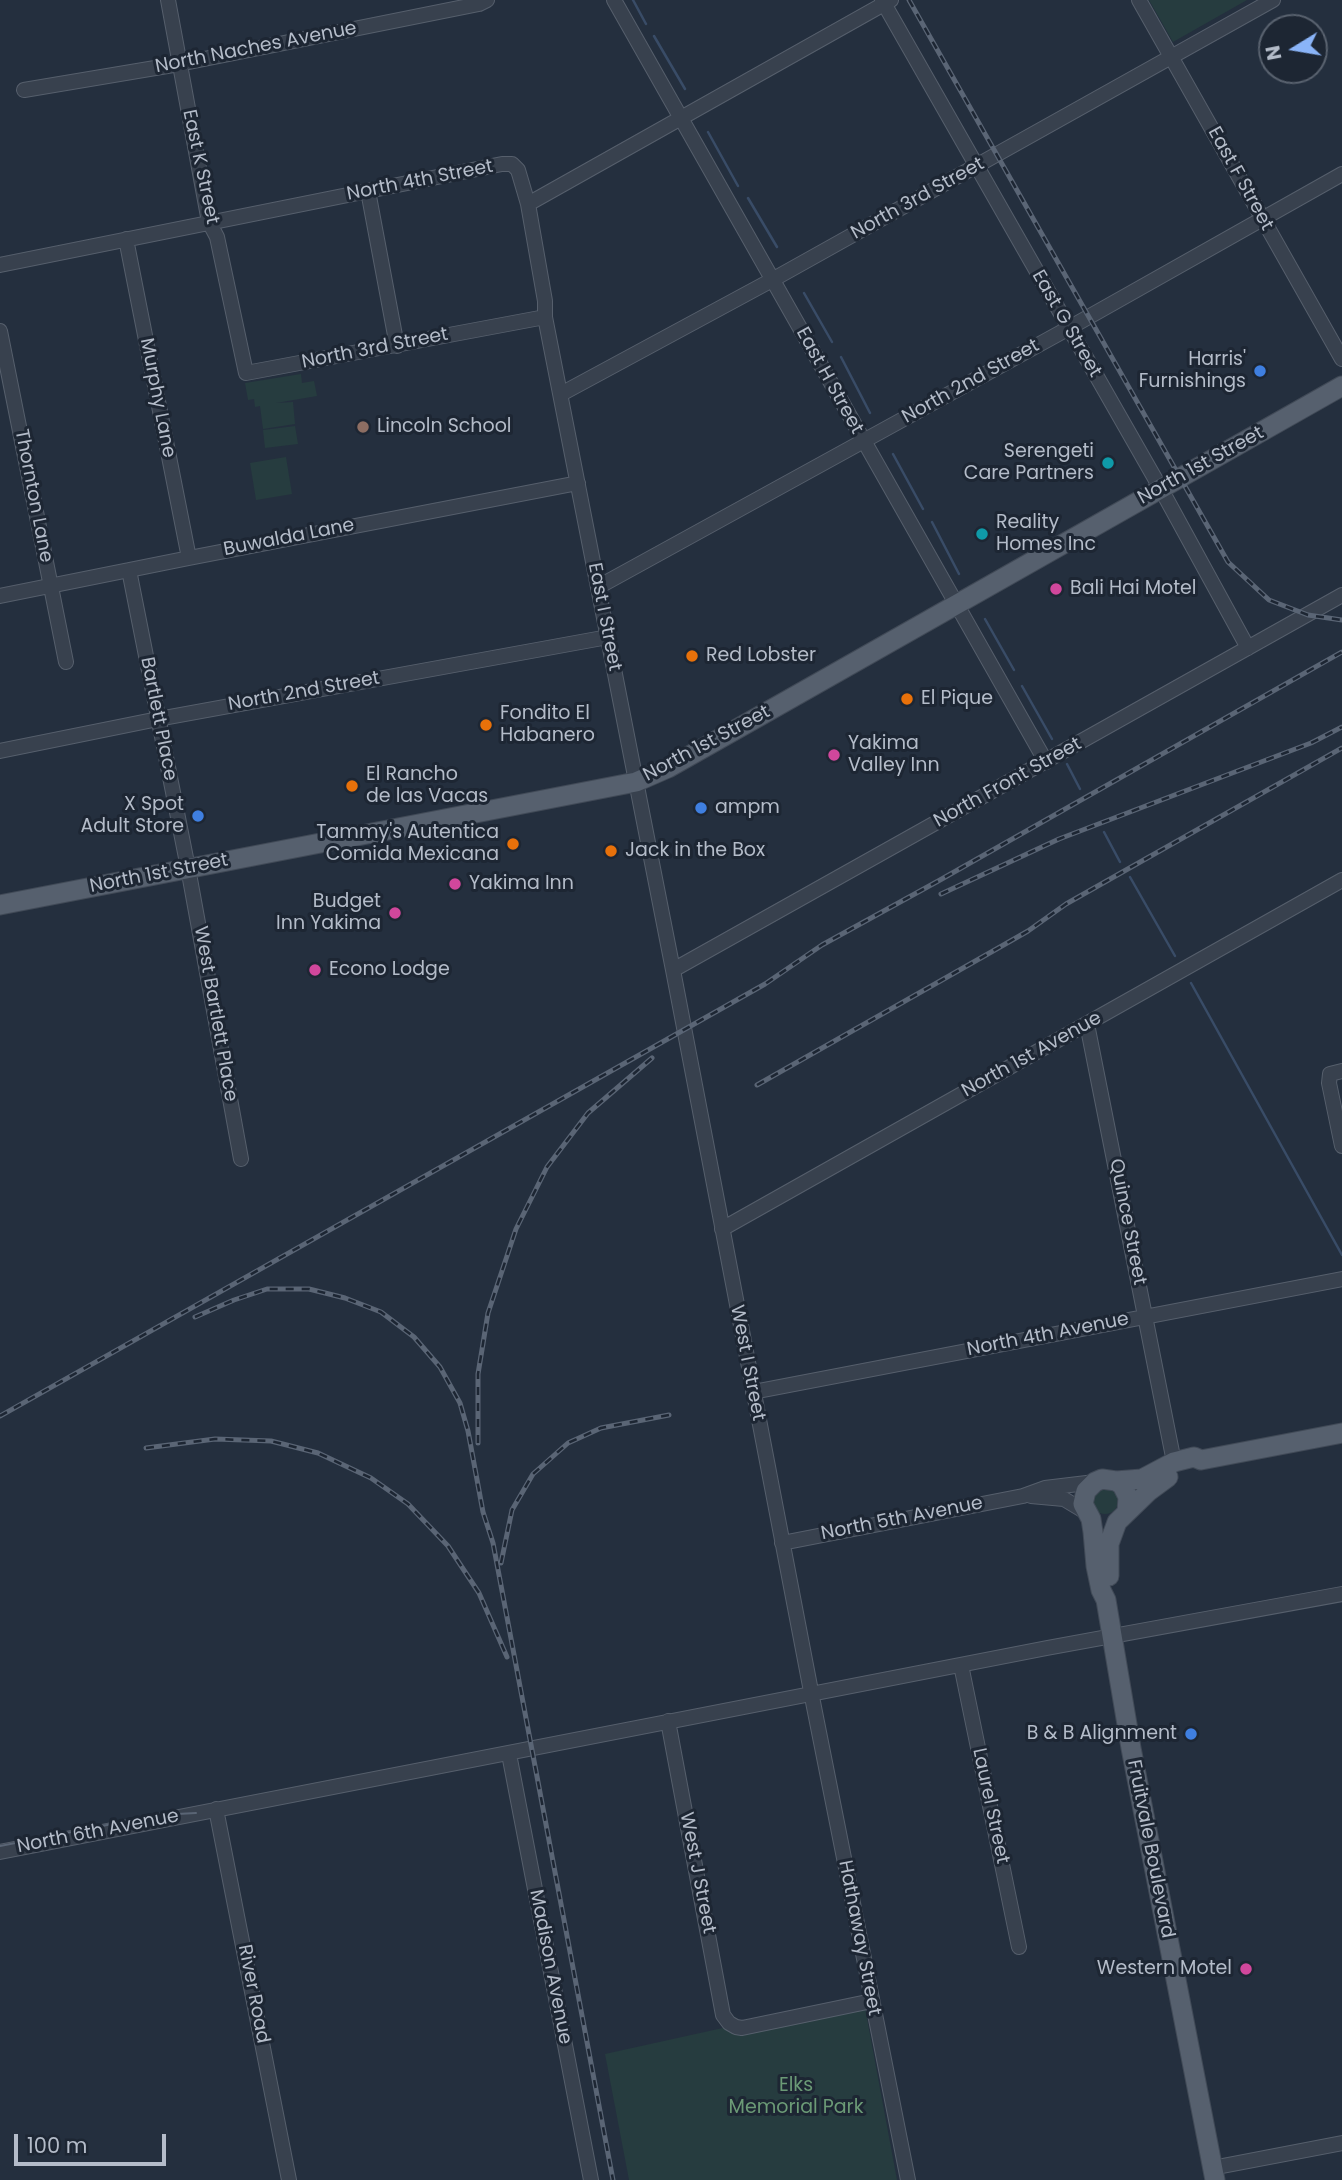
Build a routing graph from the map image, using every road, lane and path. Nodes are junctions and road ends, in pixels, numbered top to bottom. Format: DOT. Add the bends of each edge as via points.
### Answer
graph roads {
  1 [pos="168,0"];
  2 [pos="614,0"];
  3 [pos="1139,0"];
  4 [pos="1273,0"];
  5 [pos="481,1"];
  6 [pos="886,1"];
  7 [pos="1172,58"];
  8 [pos="178,64"];
  9 [pos="24,90"];
  10 [pos="681,120"];
  11 [pos="976,166"];
  12 [pos="1342,174"];
  13 [pos="368,191"];
  14 [pos="528,204"];
  15 [pos="1263,219"];
  16 [pos="209,222"];
  17 [pos="126,239"];
  18 [pos="0,265"];
  19 [pos="772,280"];
  20 [pos="545,317"];
  21 [pos="1069,328"];
  22 [pos="0,331"];
  23 [pos="397,345"];
  24 [pos="1342,359"];
  25 [pos="246,373"];
  26 [pos="1342,386"];
  27 [pos="561,394"];
  28 [pos="863,442"];
  29 [pos="578,483"];
  30 [pos="1161,489"];
  31 [pos="188,558"];
  32 [pos="129,570"];
  33 [pos="52,586"];
  34 [pos="598,587"];
  35 [pos="1342,595"];
  36 [pos="0,596"];
  37 [pos="955,604"];
  38 [pos="608,637"];
  39 [pos="1248,648"];
  40 [pos="66,662"];
  41 [pos="158,719"];
  42 [pos="0,751"];
  43 [pos="1046,762"];
  44 [pos="636,782"];
  45 [pos="188,868"];
  46 [pos="1342,880"];
  47 [pos="0,905"];
  48 [pos="673,970"];
  49 [pos="1087,1024"];
  50 [pos="684,1030"];
  51 [pos="1336,1073"];
  52 [pos="1342,1146"];
  53 [pos="241,1159"];
  54 [pos="722,1229"];
  55 [pos="1342,1279"];
  56 [pos="1145,1317"];
  57 [pos="753,1392"];
  58 [pos="1342,1433"];
  59 [pos="1201,1460"];
  60 [pos="1174,1462"];
  61 [pos="1116,1481"];
  62 [pos="1095,1482"];
  63 [pos="1023,1496"];
  64 [pos="1088,1515"];
  65 [pos="1122,1517"];
  66 [pos="782,1543"];
  67 [pos="1342,1594"];
  68 [pos="1106,1601"];
  69 [pos="1112,1636"];
  70 [pos="961,1665"];
  71 [pos="811,1696"];
  72 [pos="668,1721"];
  73 [pos="509,1754"];
  74 [pos="216,1809"];
  75 [pos="0,1852"];
  76 [pos="1018,1947"];
  77 [pos="872,2001"];
  78 [pos="1342,2143"];
  79 [pos="1214,2174"];
  80 [pos="289,2180"];
  81 [pos="591,2180"];
  82 [pos="908,2180"];
  1 -- 8 [label="street, East K Street"];
  2 -- 10 [label="street, East H Street"];
  3 -- 7 [label="street, East F Street"];
  4 -- 7 [label="street, North 3rd Street"];
  5 -- 8 [label="street, North Naches Avenue"];
  6 -- 10 [label="street"];
  6 -- 11 [label="street, East G Street"];
  7 -- 11 [label="street, North 3rd Street"];
  7 -- 15 [label="street, East F Street"];
  8 -- 9 [label="street, North Naches Avenue"];
  8 -- 16 [label="street, East K Street"];
  10 -- 14 [label="street"];
  10 -- 19 [label="street, East H Street"];
  11 -- 19 [label="street, North 3rd Street"];
  11 -- 21 [label="street, East G Street"];
  12 -- 15 [label="street, North 2nd Street"];
  13 -- 14 [label="street, North 4th Street" via="512,164"];
  13 -- 16 [label="street, North 4th Street"];
  13 -- 23 [label="street"];
  14 -- 20 [label="street, East I Street"];
  15 -- 21 [label="street, North 2nd Street"];
  15 -- 24 [label="street, East F Street"];
  16 -- 17 [label="street, North 4th Street"];
  16 -- 25 [label="street, East K Street" via="217,237"];
  17 -- 18 [label="street, North 4th Street"];
  17 -- 31 [label="street, Murphy Lane"];
  19 -- 27 [label="street, North 3rd Street"];
  19 -- 28 [label="street, East H Street"];
  20 -- 23 [label="street, North 3rd Street"];
  20 -- 27 [label="street, East I Street"];
  21 -- 28 [label="street, North 2nd Street"];
  21 -- 30 [label="street, East G Street"];
  22 -- 33 [label="street, Thornton Lane"];
  23 -- 25 [label="street, North 3rd Street"];
  26 -- 30 [label="main road, North 1st Street"];
  27 -- 29 [label="street, East I Street"];
  28 -- 34 [label="street, North 2nd Street"];
  28 -- 37 [label="street, East H Street"];
  29 -- 31 [label="street, Buwalda Lane"];
  29 -- 34 [label="street, East I Street"];
  30 -- 37 [label="main road, North 1st Street"];
  30 -- 39 [label="street, East G Street"];
  31 -- 32 [label="street, Buwalda Lane"];
  32 -- 33 [label="street, Buwalda Lane"];
  32 -- 41 [label="street, Bartlett Place"];
  33 -- 36 [label="street, Buwalda Lane"];
  33 -- 40 [label="street, Thornton Lane"];
  34 -- 38 [label="street, East I Street"];
  35 -- 39 [label="street, North Front Street"];
  37 -- 43 [label="street, East H Street"];
  37 -- 44 [label="main road, North 1st Street"];
  38 -- 41 [label="street, North 2nd Street"];
  38 -- 44 [label="street, East I Street"];
  39 -- 43 [label="street, North Front Street"];
  41 -- 42 [label="street, North 2nd Street"];
  41 -- 45 [label="street, Bartlett Place"];
  43 -- 48 [label="street, North Front Street"];
  44 -- 45 [label="main road, North 1st Street"];
  44 -- 48 [label="street, East I Street"];
  45 -- 47 [label="main road, North 1st Street"];
  45 -- 53 [label="street, West Bartlett Place"];
  46 -- 49 [label="street, North 1st Avenue"];
  48 -- 50 [label="street, East I Street"];
  49 -- 54 [label="street, North 1st Avenue"];
  49 -- 56 [label="street, Quince Street"];
  50 -- 54 [label="street, West I Street"];
  51 -- 52 [label="street" via="1329,1083"];
  54 -- 57 [label="street, West I Street"];
  55 -- 56 [label="street, North 4th Avenue"];
  56 -- 57 [label="street, North 4th Avenue"];
  56 -- 60 [label="street, Quince Street"];
  57 -- 66 [label="street, West I Street"];
  58 -- 59 [label="main road"];
  59 -- 60 [label="main road" via="1194,1457"];
  59 -- 65 [label="main road" via="1197,1469 1149,1490"];
  60 -- 61 [label="main road" via="1142,1479"];
  61 -- 62 [label="main road"];
  61 -- 65 [label="main road" via="1128,1497"];
  62 -- 63 [label="street, North 5th Avenue" via="1045,1488"];
  62 -- 64 [label="main road, Fruitvale Boulevard" via="1083,1497"];
  63 -- 64 [label="street, North 5th Avenue" via="1064,1499"];
  63 -- 66 [label="street, North 5th Avenue"];
  64 -- 65 [label="main road" via="1104,1525"];
  64 -- 68 [label="main road, Fruitvale Boulevard"];
  65 -- 68 [label="main road, Fruitvale Boulevard" via="1109,1544 1111,1588"];
  66 -- 71 [label="street, West I Street"];
  67 -- 69 [label="street, North 6th Avenue"];
  68 -- 69 [label="main road, Fruitvale Boulevard"];
  69 -- 70 [label="street, North 6th Avenue"];
  69 -- 79 [label="main road, Fruitvale Boulevard"];
  70 -- 71 [label="street, North 6th Avenue"];
  70 -- 76 [label="street, Laurel Street"];
  71 -- 72 [label="street, North 6th Avenue"];
  71 -- 77 [label="street, Hathaway Street"];
  72 -- 73 [label="street, North 6th Avenue"];
  72 -- 77 [label="street, West J Street" via="723,2015 742,2028"];
  73 -- 74 [label="street, North 6th Avenue"];
  73 -- 81 [label="street, Madison Avenue"];
  74 -- 75 [label="street, North 6th Avenue"];
  74 -- 80 [label="street, River Road"];
  77 -- 82 [label="street, Hathaway Street"];
  78 -- 79 [label="street"];
}
